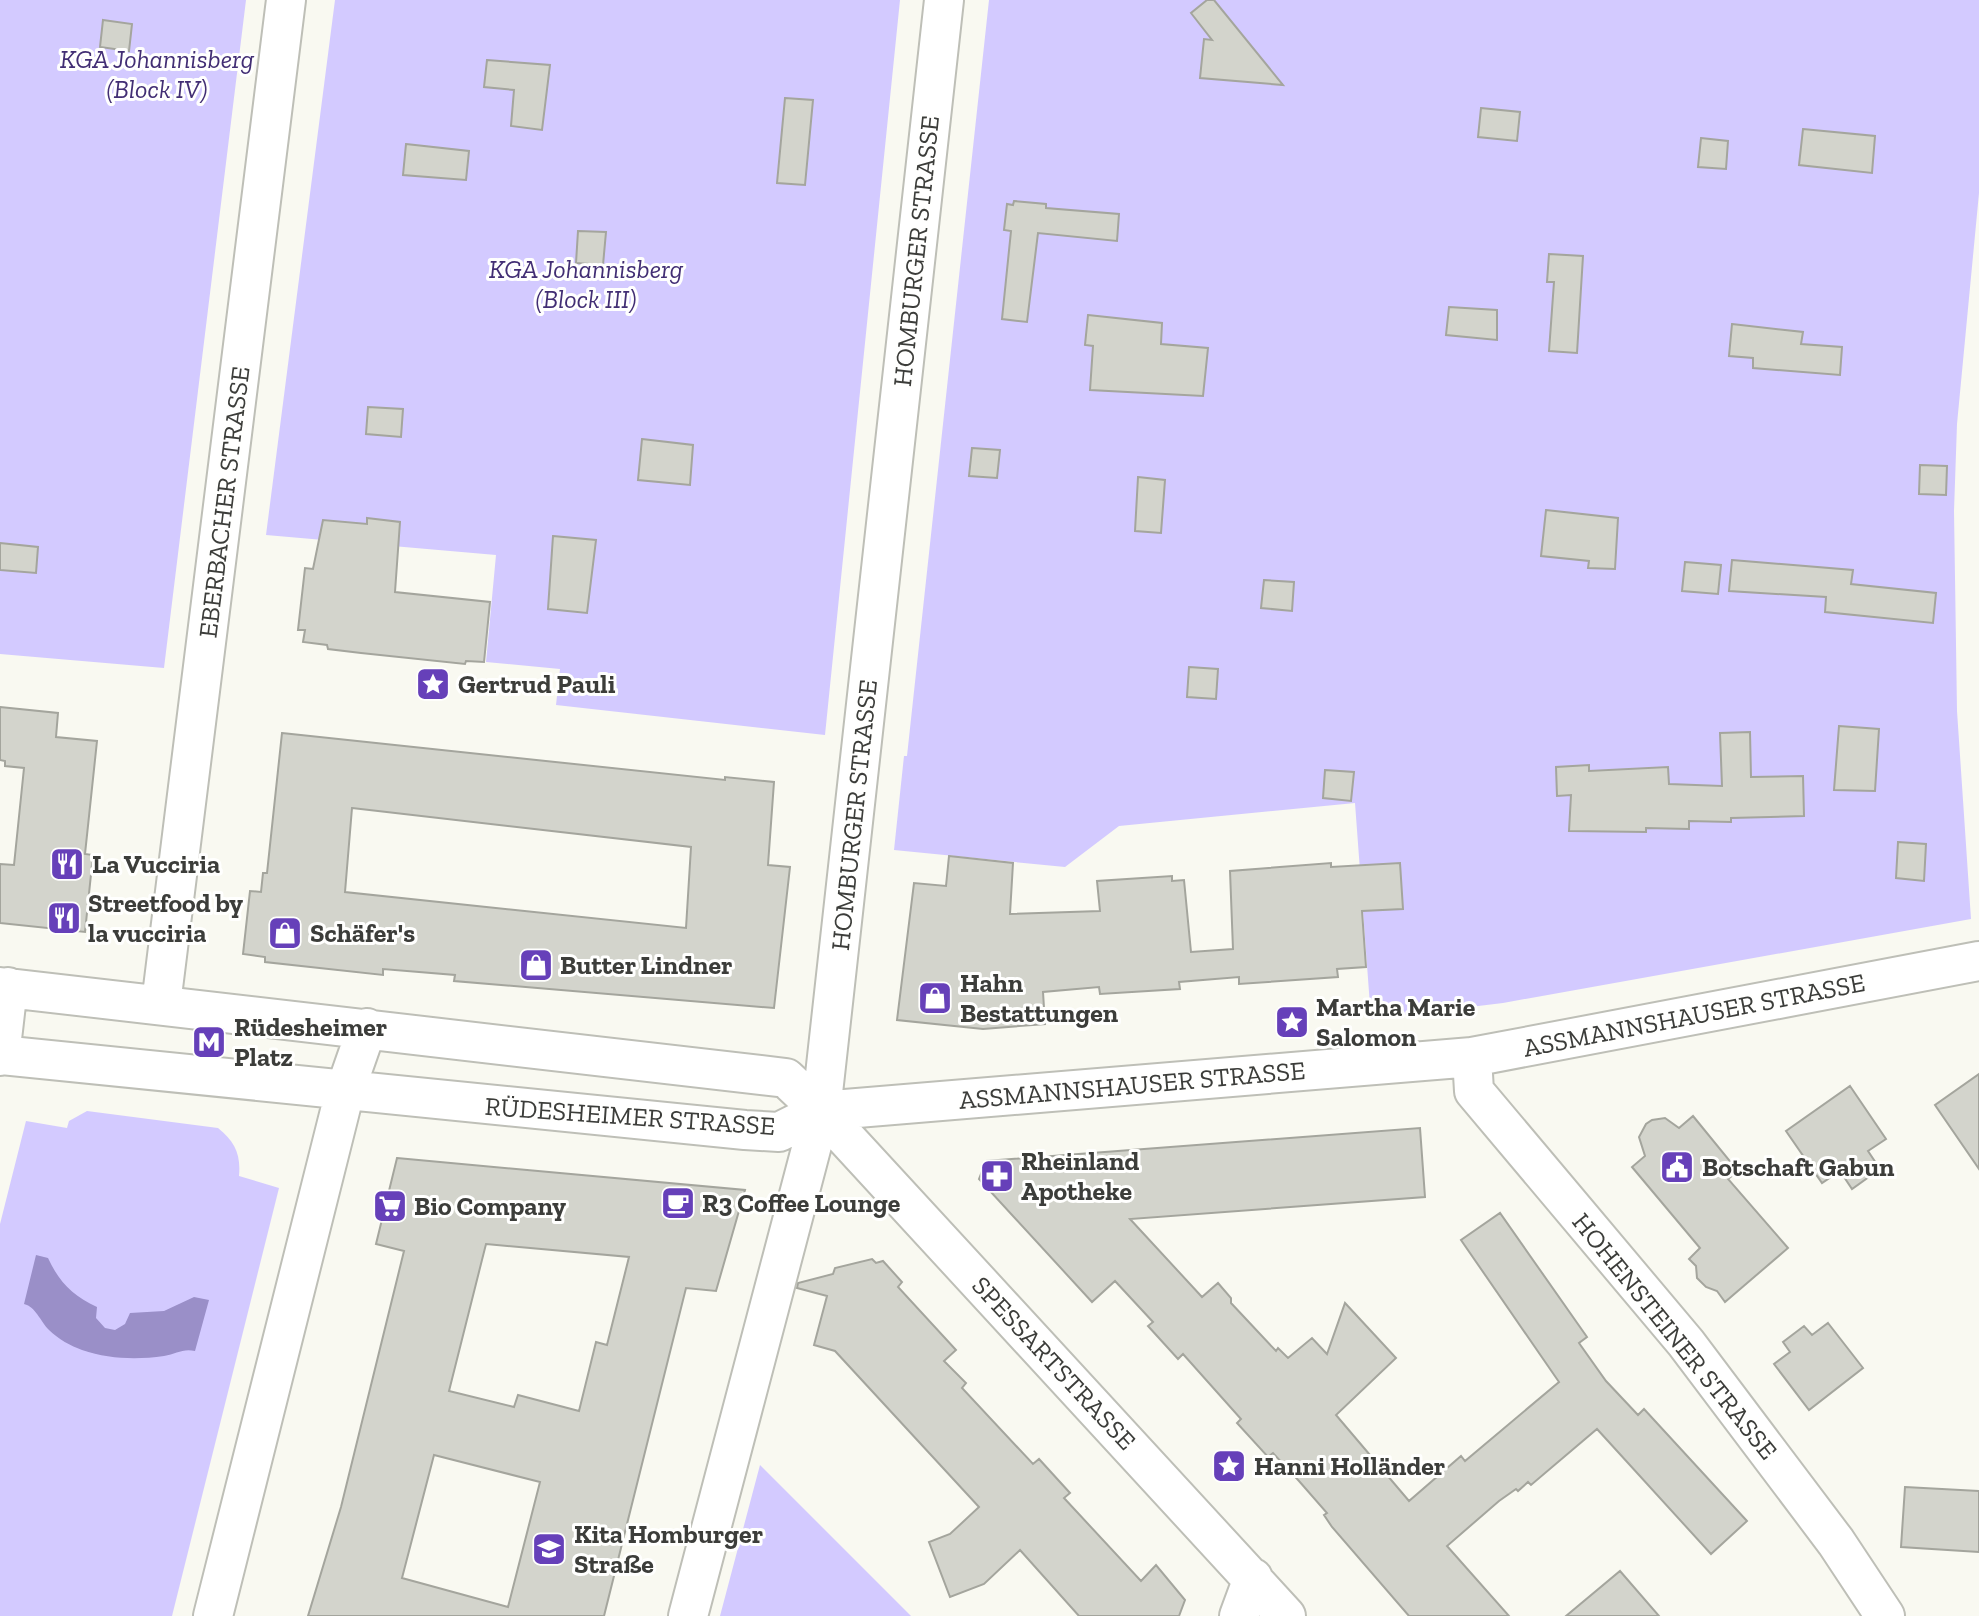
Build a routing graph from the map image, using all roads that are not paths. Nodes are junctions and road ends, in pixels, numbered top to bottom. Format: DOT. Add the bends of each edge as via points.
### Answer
graph roads {
  1 [pos="286,0"];
  2 [pos="944,0"];
  3 [pos="1979,961"];
  4 [pos="4,987"];
  5 [pos="161,1004"];
  6 [pos="367,1028"];
  7 [pos="0,1055"];
  8 [pos="1472,1057"];
  9 [pos="345,1091"];
  10 [pos="821,1111"];
  11 [pos="1253,1578"];
  12 [pos="213,1616"];
  13 [pos="688,1616"];
  14 [pos="1239,1616"];
  15 [pos="1286,1616"];
  16 [pos="1885,1616"];
  1 -- 5 [label="street, EBERBACHER STRASSE"];
  2 -- 10 [label="street, HOMBURGER STRASSE"];
  3 -- 8 [label="street, ASSMANNSHAUSER STRASSE"];
  4 -- 5 [label="street, RÜDESHEIMER STRASSE"];
  4 -- 7 [label="street, RÜDESHEIMER STRASSE"];
  5 -- 6 [label="street, RÜDESHEIMER STRASSE"];
  6 -- 9 [label="street"];
  6 -- 10 [label="street, RÜDESHEIMER STRASSE" via="786,1078"];
  7 -- 9 [label="street, RÜDESHEIMER STRASSE"];
  8 -- 10 [label="street, ASSMANNSHAUSER STRASSE"];
  8 -- 16 [label="street, HOHENSTEINER STRASSE" via="1474,1091 1694,1353 1828,1531"];
  9 -- 10 [label="street, RÜDESHEIMER STRASSE" via="779,1132"];
  9 -- 12 [label="street"];
  10 -- 11 [label="street, SPESSARTSTRASSE"];
  10 -- 13 [label="street, HOMBURGER STRASSE"];
  11 -- 14 [label="street"];
  11 -- 15 [label="street, SPESSARTSTRASSE"];
}
